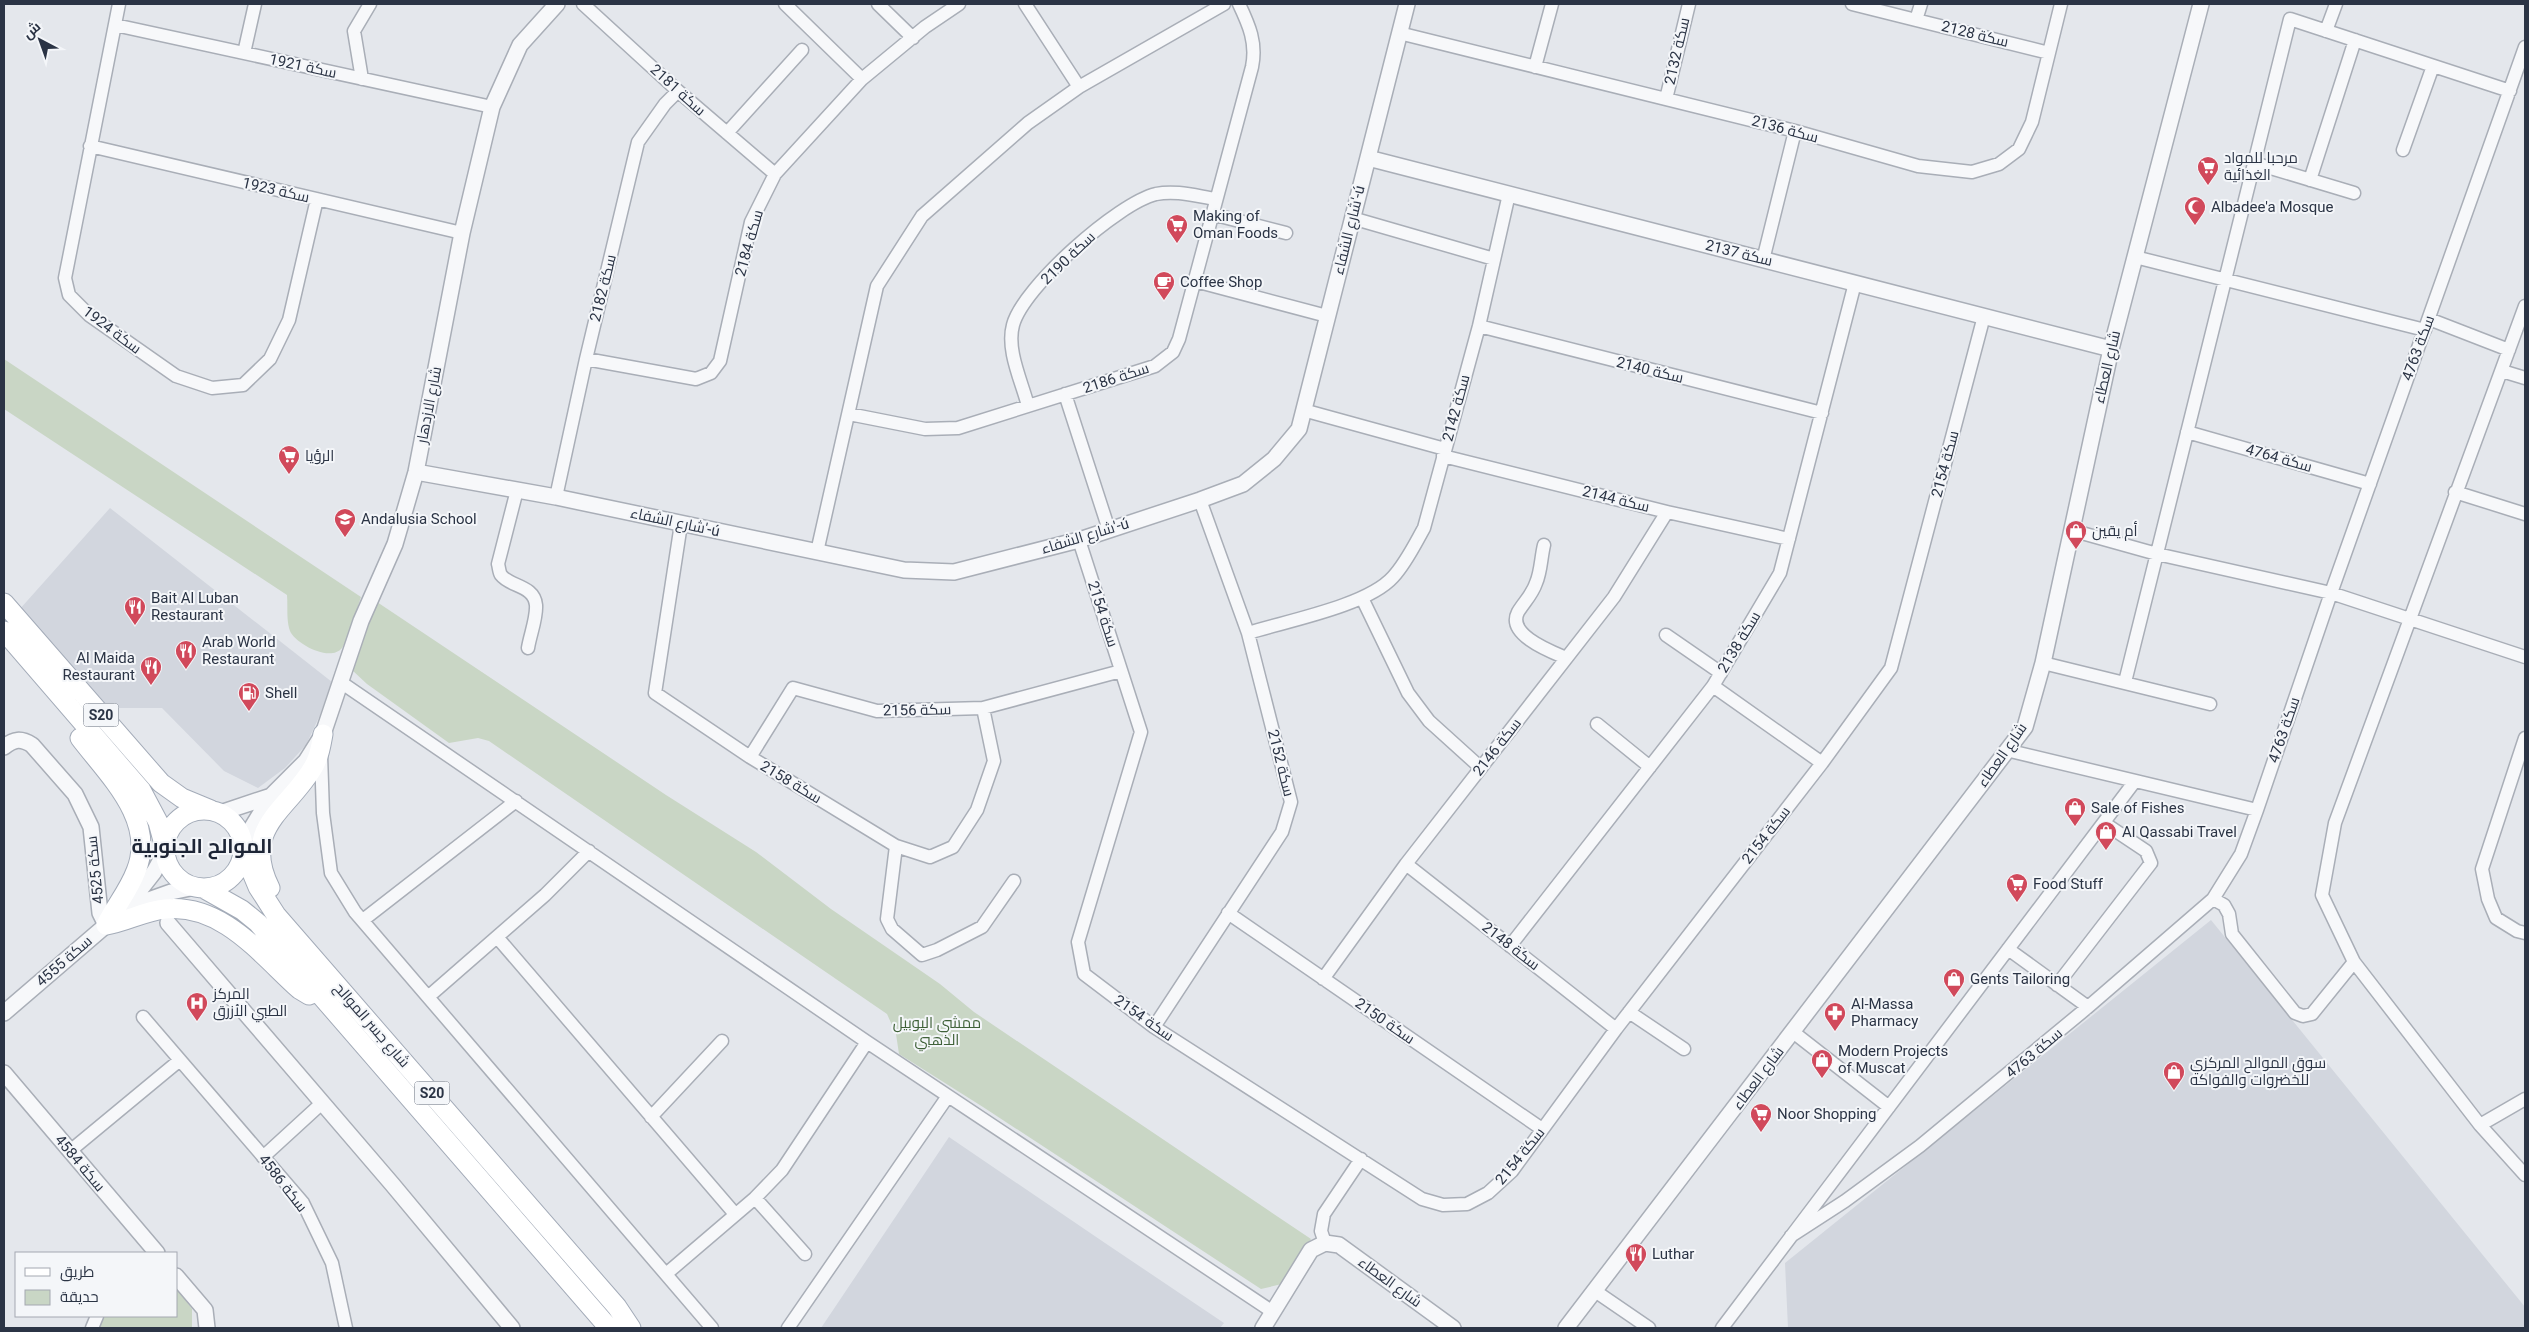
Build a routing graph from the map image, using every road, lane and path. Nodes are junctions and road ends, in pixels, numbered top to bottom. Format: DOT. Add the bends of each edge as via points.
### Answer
graph roads {
  1 [pos="119,4"];
  2 [pos="255,4"];
  3 [pos="370,4"];
  4 [pos="557,4"];
  5 [pos="583,4"];
  6 [pos="785,4"];
  7 [pos="878,4"];
  8 [pos="959,4"];
  9 [pos="1025,4"];
  10 [pos="1224,4"];
  11 [pos="1240,4"];
  12 [pos="1407,4"];
  13 [pos="1552,4"];
  14 [pos="1689,4"];
  15 [pos="1852,4"];
  16 [pos="1921,4"];
  17 [pos="2061,4"];
  18 [pos="2201,4"];
  19 [pos="2336,4"];
  20 [pos="1916,20"];
  21 [pos="115,25"];
  22 [pos="2326,31"];
  23 [pos="1399,33"];
  24 [pos="913,38"];
  25 [pos="2355,40"];
  26 [pos="2525,47"];
  27 [pos="802,50"];
  28 [pos="244,53"];
  29 [pos="2049,53"];
  30 [pos="2433,66"];
  31 [pos="1535,67"];
  32 [pos="362,79"];
  33 [pos="862,79"];
  34 [pos="1079,86"];
  35 [pos="678,91"];
  36 [pos="2510,91"];
  37 [pos="1666,99"];
  38 [pos="492,107"];
  39 [pos="1795,131"];
  40 [pos="727,133"];
  41 [pos="90,146"];
  42 [pos="2403,150"];
  43 [pos="1368,158"];
  44 [pos="2254,163"];
  45 [pos="775,174"];
  46 [pos="2310,180"];
  47 [pos="2354,193"];
  48 [pos="1508,194"];
  49 [pos="317,199"];
  50 [pos="1216,199"];
  51 [pos="1212,214"];
  52 [pos="1352,218"];
  53 [pos="462,233"];
  54 [pos="1286,233"];
  55 [pos="2135,257"];
  56 [pos="1494,259"];
  57 [pos="1763,260"];
  58 [pos="2225,280"];
  59 [pos="1195,281"];
  60 [pos="1855,283"];
  61 [pos="2525,306"];
  62 [pos="1327,316"];
  63 [pos="1984,316"];
  64 [pos="2427,325"];
  65 [pos="1479,326"];
  66 [pos="2111,349"];
  67 [pos="2509,350"];
  68 [pos="586,359"];
  69 [pos="2502,371"];
  70 [pos="2525,378"];
  71 [pos="1066,394"];
  72 [pos="1028,406"];
  73 [pos="1303,410"];
  74 [pos="1822,413"];
  75 [pos="849,414"];
  76 [pos="2187,432"];
  77 [pos="1444,453"];
  78 [pos="416,472"];
  79 [pos="2370,484"];
  80 [pos="516,490"];
  81 [pos="2455,492"];
  82 [pos="556,497"];
  83 [pos="1200,500"];
  84 [pos="1667,512"];
  85 [pos="2525,514"];
  86 [pos="681,524"];
  87 [pos="1109,530"];
  88 [pos="2071,530"];
  89 [pos="1789,539"];
  90 [pos="1079,540"];
  91 [pos="1544,545"];
  92 [pos="817,552"];
  93 [pos="2157,554"];
  94 [pos="2331,593"];
  95 [pos="1362,598"];
  96 [pos="4,603"];
  97 [pos="2411,618"];
  98 [pos="4,631"];
  99 [pos="1248,633"];
  100 [pos="1666,634"];
  101 [pos="528,648"];
  102 [pos="2525,657"];
  103 [pos="1566,658"];
  104 [pos="2043,663"];
  105 [pos="1120,671"];
  106 [pos="1721,673"];
  107 [pos="2125,682"];
  108 [pos="342,683"];
  109 [pos="1713,686"];
  110 [pos="59,696"];
  111 [pos="2210,704"];
  112 [pos="983,708"];
  113 [pos="1596,724"];
  114 [pos="2525,738"];
  115 [pos="322,742"];
  116 [pos="4,747"];
  117 [pos="2006,750"];
  118 [pos="750,757"];
  119 [pos="1822,763"];
  120 [pos="1650,767"];
  121 [pos="1481,768"];
  122 [pos="2135,781"];
  123 [pos="271,796"];
  124 [pos="516,801"];
  125 [pos="2257,810"];
  126 [pos="215,811"];
  127 [pos="2104,823"];
  128 [pos="896,846"];
  129 [pos="243,847"];
  130 [pos="165,850"];
  131 [pos="589,851"];
  132 [pos="1406,864"];
  133 [pos="1014,881"];
  134 [pos="199,887"];
  135 [pos="2212,899"];
  136 [pos="126,909"];
  137 [pos="1228,914"];
  138 [pos="363,920"];
  139 [pos="168,923"];
  140 [pos="106,924"];
  141 [pos="2525,933"];
  142 [pos="497,937"];
  143 [pos="1510,946"];
  144 [pos="2008,949"];
  145 [pos="2354,962"];
  146 [pos="1323,979"];
  147 [pos="2057,985"];
  148 [pos="341,990"];
  149 [pos="428,997"];
  150 [pos="326,1003"];
  151 [pos="2088,1008"];
  152 [pos="1629,1012"];
  153 [pos="4,1013"];
  154 [pos="143,1017"];
  155 [pos="1154,1026"];
  156 [pos="1616,1029"];
  157 [pos="1793,1032"];
  158 [pos="722,1041"];
  159 [pos="867,1042"];
  160 [pos="1684,1049"];
  161 [pos="180,1060"];
  162 [pos="4,1073"];
  163 [pos="948,1096"];
  164 [pos="2525,1099"];
  165 [pos="322,1103"];
  166 [pos="1889,1107"];
  167 [pos="652,1117"];
  168 [pos="2480,1125"];
  169 [pos="1542,1130"];
  170 [pos="70,1151"];
  171 [pos="263,1156"];
  172 [pos="1361,1159"];
  173 [pos="2525,1176"];
  174 [pos="755,1198"];
  175 [pos="735,1214"];
  176 [pos="1791,1236"];
  177 [pos="1325,1243"];
  178 [pos="151,1251"];
  179 [pos="805,1254"];
  180 [pos="666,1274"];
  181 [pos="178,1278"];
  182 [pos="1595,1291"];
  183 [pos="1274,1312"];
  184 [pos="207,1328"];
  185 [pos="346,1328"];
  186 [pos="512,1328"];
  187 [pos="609,1328"];
  188 [pos="631,1328"];
  189 [pos="712,1328"];
  190 [pos="788,1328"];
  191 [pos="1263,1328"];
  192 [pos="1453,1328"];
  193 [pos="1566,1328"];
  194 [pos="1648,1328"];
  195 [pos="1722,1328"];
  1 -- 21 [label="street, سكة 1924"];
  2 -- 28 [label="street"];
  3 -- 32 [label="street" via="354,31"];
  4 -- 38 [label="street, شارع الازدهار" via="520,45"];
  5 -- 35 [label="street, سكة 2181"];
  6 -- 33 [label="street"];
  7 -- 24 [label="street"];
  8 -- 24 [label="street, سكة 2184"];
  9 -- 34 [label="street"];
  10 -- 34 [label="street"];
  11 -- 50 [label="street, سكة 2186" via="1252,36 1254,59"];
  12 -- 23 [label="street, شارع الشفاء'-ú"];
  13 -- 31 [label="street"];
  14 -- 37 [label="street, سكة 2132"];
  15 -- 20 [label="street, سكة 2128"];
  16 -- 20 [label="street"];
  17 -- 29 [label="street, سكة 2136"];
  18 -- 55 [label="street, شارع العطاء"];
  19 -- 22 [label="street"];
  20 -- 29 [label="street, سكة 2128"];
  21 -- 28 [label="street, سكة 1921"];
  21 -- 41 [label="street, سكة 1924"];
  22 -- 25 [label="street"];
  22 -- 44 [label="street" via="2290,19"];
  23 -- 31 [label="street, سكة 2136"];
  23 -- 43 [label="street, شارع الشفاء'-ú"];
  24 -- 33 [label="street, سكة 2184"];
  25 -- 30 [label="street"];
  25 -- 46 [label="street"];
  26 -- 36 [label="street, سكة 4763"];
  27 -- 40 [label="street"];
  28 -- 32 [label="street, سكة 1921"];
  29 -- 39 [label="street, سكة 2136" via="2032,122 2019,148 1999,164 1972,172 1918,166"];
  30 -- 36 [label="street"];
  30 -- 42 [label="street"];
  31 -- 37 [label="street, سكة 2136"];
  32 -- 38 [label="street, سكة 1921"];
  33 -- 45 [label="street, سكة 2184"];
  34 -- 75 [label="street" via="1028,124 922,216 877,286"];
  35 -- 40 [label="street, سكة 2181"];
  35 -- 68 [label="street, سكة 2182" via="664,104 638,142"];
  36 -- 64 [label="street, سكة 4763"];
  37 -- 39 [label="street, سكة 2136"];
  38 -- 53 [label="street, شارع الازدهار"];
  39 -- 57 [label="street"];
  40 -- 45 [label="street, سكة 2181"];
  41 -- 49 [label="street, سكة 1923"];
  41 -- 49 [label="street, سكة 1924" via="64,278 69,295 89,315 176,376 212,388 242,385 270,359 289,320"];
  43 -- 48 [label="street, سكة 2137"];
  43 -- 52 [label="street, شارع الشفاء'-ú"];
  44 -- 46 [label="street"];
  44 -- 58 [label="street"];
  45 -- 68 [label="street, سكة 2184" via="751,222 720,361 711,373 696,379"];
  46 -- 47 [label="street"];
  48 -- 56 [label="street, سكة 2142"];
  48 -- 57 [label="street, سكة 2137"];
  49 -- 53 [label="street, سكة 1923"];
  50 -- 51 [label="street, سكة 2186"];
  50 -- 72 [label="street, سكة 2190" via="1174,192 1140,199 1102,226 1050,271 1018,311 1013,326 1011,345"];
  51 -- 54 [label="street"];
  51 -- 59 [label="street, سكة 2186"];
  52 -- 56 [label="street"];
  52 -- 62 [label="street, شارع الشفاء'-ú"];
  53 -- 78 [label="street, شارع الازدهار"];
  55 -- 58 [label="street"];
  55 -- 66 [label="street, شارع العطاء"];
  56 -- 65 [label="street, سكة 2142"];
  57 -- 60 [label="street, سكة 2137"];
  58 -- 64 [label="street"];
  58 -- 76 [label="street"];
  59 -- 62 [label="street"];
  59 -- 71 [label="street, سكة 2186" via="1179,339 1168,357 1155,366"];
  60 -- 63 [label="street, سكة 2137"];
  60 -- 74 [label="street, سكة 2138"];
  61 -- 67 [label="street"];
  62 -- 73 [label="street, شارع الشفاء'-ú"];
  63 -- 66 [label="street, سكة 2137"];
  63 -- 119 [label="street, سكة 2154" via="1891,668"];
  64 -- 67 [label="street"];
  64 -- 79 [label="street, سكة 4763"];
  65 -- 74 [label="street, سكة 2140"];
  65 -- 77 [label="street, سكة 2142"];
  66 -- 88 [label="street, شارع العطاء"];
  67 -- 69 [label="street"];
  68 -- 82 [label="street, سكة 2182"];
  69 -- 70 [label="street"];
  69 -- 81 [label="street"];
  71 -- 72 [label="street, سكة 2186"];
  71 -- 87 [label="street"];
  72 -- 75 [label="street, سكة 2186" via="947,430 925,430"];
  73 -- 77 [label="street, سكة 2144"];
  73 -- 83 [label="street, شارع الشفاء'-ú" via="1298,429 1274,459 1243,484"];
  74 -- 89 [label="street, سكة 2138"];
  75 -- 92 [label="street"];
  76 -- 79 [label="street, سكة 4764"];
  76 -- 93 [label="street"];
  77 -- 84 [label="street, سكة 2144"];
  77 -- 95 [label="street, سكة 2142" via="1424,528 1393,578"];
  78 -- 80 [label="street, شارع الشفاء'-ú"];
  78 -- 108 [label="street, شارع الازدهار" via="395,544 361,621"];
  79 -- 94 [label="street, سكة 4763"];
  80 -- 82 [label="street, شارع الشفاء'-ú"];
  80 -- 101 [label="street" via="498,564 501,574 522,586 536,604"];
  81 -- 85 [label="street"];
  81 -- 97 [label="street"];
  82 -- 86 [label="street, شارع الشفاء'-ú"];
  83 -- 87 [label="street, شارع الشفاء'-ú"];
  83 -- 99 [label="street, سكة 2152"];
  84 -- 89 [label="street, سكة 2144"];
  84 -- 103 [label="street, سكة 2146" via="1614,597"];
  86 -- 92 [label="street, شارع الشفاء'-ú"];
  86 -- 118 [label="street, سكة 2158" via="655,693"];
  87 -- 90 [label="street, شارع الشفاء'-ú"];
  88 -- 93 [label="street"];
  88 -- 104 [label="street, شارع العطاء"];
  89 -- 106 [label="street, سكة 2138" via="1780,573"];
  90 -- 92 [label="street, شارع الشفاء'-ú" via="954,572 904,570"];
  90 -- 105 [label="street, سكة 2154"];
  91 -- 103 [label="street" via="1537,581 1528,601 1517,614 1517,625 1536,645"];
  93 -- 94 [label="street"];
  93 -- 107 [label="street"];
  94 -- 97 [label="street"];
  94 -- 125 [label="street, سكة 4763"];
  95 -- 99 [label="street, سكة 2142"];
  95 -- 121 [label="street" via="1408,693 1429,721"];
  96 -- 126 [label="main road, S20" via="161,783 182,798"];
  97 -- 102 [label="street"];
  97 -- 145 [label="street" via="2336,823 2322,895"];
  98 -- 110 [label="main road, S20"];
  99 -- 137 [label="street, سكة 2152" via="1291,802 1282,832"];
  100 -- 106 [label="street"];
  103 -- 121 [label="street, سكة 2146"];
  104 -- 107 [label="street"];
  104 -- 117 [label="street, شارع العطاء" via="2024,727"];
  105 -- 112 [label="street, سكة 2156"];
  105 -- 155 [label="street, سكة 2154" via="1141,732 1078,942 1084,974"];
  106 -- 109 [label="street, سكة 2138"];
  107 -- 111 [label="street"];
  108 -- 115 [label="street, شارع الازدهار"];
  108 -- 124 [label="street"];
  109 -- 119 [label="street"];
  109 -- 120 [label="street, سكة 2138"];
  110 -- 130 [label="main road, S20" via="141,790 158,822"];
  110 -- 140 [label="main road" via="79,736 134,811 140,826 141,857 136,873"];
  112 -- 118 [label="street, سكة 2156" via="877,711 793,688"];
  112 -- 128 [label="street, سكة 2158" via="994,761 977,810 953,847 930,857"];
  113 -- 120 [label="street"];
  114 -- 141 [label="street" via="2482,869 2488,900 2496,918"];
  115 -- 123 [label="street, شارع الازدهار"];
  115 -- 138 [label="street" via="323,814 331,872"];
  115 -- 148 [label="main road" via="314,765 270,822 263,838 261,855 274,897"];
  116 -- 140 [label="street, سكة 4525" via="12,740 24,740 32,745 75,794 91,827 99,905"];
  117 -- 122 [label="street"];
  117 -- 157 [label="street, شارع العطاء"];
  118 -- 128 [label="street, سكة 2158"];
  119 -- 152 [label="street, سكة 2154"];
  120 -- 143 [label="street, سكة 2138"];
  121 -- 132 [label="street, سكة 2146"];
  122 -- 125 [label="street"];
  122 -- 127 [label="street"];
  123 -- 126 [label="street, شارع الازدهار"];
  123 -- 129 [label="street, شارع الازدهار"];
  124 -- 131 [label="street"];
  124 -- 138 [label="street"];
  125 -- 135 [label="street, سكة 4763" via="2240,854"];
  126 -- 129 [label="main road, S20" via="235,825"];
  126 -- 130 [label="main road" via="194,811 179,819 169,832"];
  127 -- 144 [label="street"];
  127 -- 147 [label="street" via="2146,850 2151,863"];
  128 -- 133 [label="street" via="887,919 892,929 922,955 982,928"];
  129 -- 134 [label="main road" via="240,863 230,877 215,886"];
  129 -- 148 [label="main road, شارع جسر الموالح / S20" via="258,887 276,915"];
  130 -- 134 [label="main road, S20" via="174,874"];
  130 -- 136 [label="street, سكة 4555" via="145,885"];
  131 -- 142 [label="street"];
  131 -- 159 [label="street"];
  132 -- 143 [label="street, سكة 2148"];
  132 -- 146 [label="street, سكة 2146"];
  134 -- 136 [label="street, سكة 4555" via="171,892"];
  134 -- 150 [label="main road, شارع جسر الموالح / S20" via="242,910 258,923"];
  135 -- 145 [label="street" via="2224,905 2232,934 2295,1013 2303,1016 2312,1014"];
  135 -- 151 [label="street, سكة 4763"];
  136 -- 140 [label="street, سكة 4555"];
  137 -- 146 [label="street, سكة 2150"];
  137 -- 155 [label="street, سكة 2152"];
  138 -- 149 [label="street"];
  139 -- 165 [label="street"];
  140 -- 150 [label="main road" via="128,921 162,909 189,909 202,913 231,927 299,989"];
  140 -- 153 [label="street, سكة 4555"];
  142 -- 149 [label="street"];
  142 -- 167 [label="street"];
  143 -- 156 [label="street, سكة 2148"];
  144 -- 147 [label="street"];
  144 -- 166 [label="street"];
  145 -- 168 [label="street"];
  146 -- 169 [label="street, سكة 2150"];
  147 -- 151 [label="street"];
  148 -- 188 [label="main road, شارع جسر الموالح / S20" via="611,1300"];
  149 -- 180 [label="street"];
  150 -- 187 [label="main road, شارع جسر الموالح / S20"];
  151 -- 176 [label="street, سكة 4763" via="1920,1146"];
  152 -- 156 [label="street, سكة 2154"];
  152 -- 160 [label="street"];
  154 -- 161 [label="street, سكة 4586"];
  155 -- 172 [label="street, سكة 2154"];
  156 -- 169 [label="street, سكة 2154"];
  157 -- 166 [label="street"];
  157 -- 182 [label="street, شارع العطاء"];
  158 -- 167 [label="street"];
  159 -- 163 [label="street"];
  159 -- 174 [label="street" via="790,1160"];
  161 -- 170 [label="street"];
  161 -- 171 [label="street, سكة 4586"];
  162 -- 170 [label="street, سكة 4584"];
  163 -- 183 [label="street"];
  163 -- 190 [label="street"];
  164 -- 168 [label="street"];
  165 -- 171 [label="street"];
  165 -- 186 [label="street"];
  166 -- 176 [label="street"];
  167 -- 175 [label="street"];
  168 -- 173 [label="street"];
  169 -- 172 [label="street, سكة 2154" via="1512,1171 1488,1194 1467,1204 1443,1205 1422,1199"];
  170 -- 178 [label="street, سكة 4584"];
  171 -- 185 [label="street, سكة 4586" via="303,1203 328,1254"];
  172 -- 177 [label="street" via="1324,1214 1321,1231"];
  174 -- 175 [label="street"];
  174 -- 179 [label="street"];
  175 -- 180 [label="street"];
  176 -- 195 [label="street"];
  177 -- 183 [label="street" via="1311,1250"];
  177 -- 192 [label="street, شارع العطاء" via="1339,1245"];
  180 -- 189 [label="street"];
  181 -- 184 [label="street" via="205,1310"];
  182 -- 193 [label="street, شارع العطاء"];
  182 -- 194 [label="street"];
  183 -- 191 [label="street"];
}
